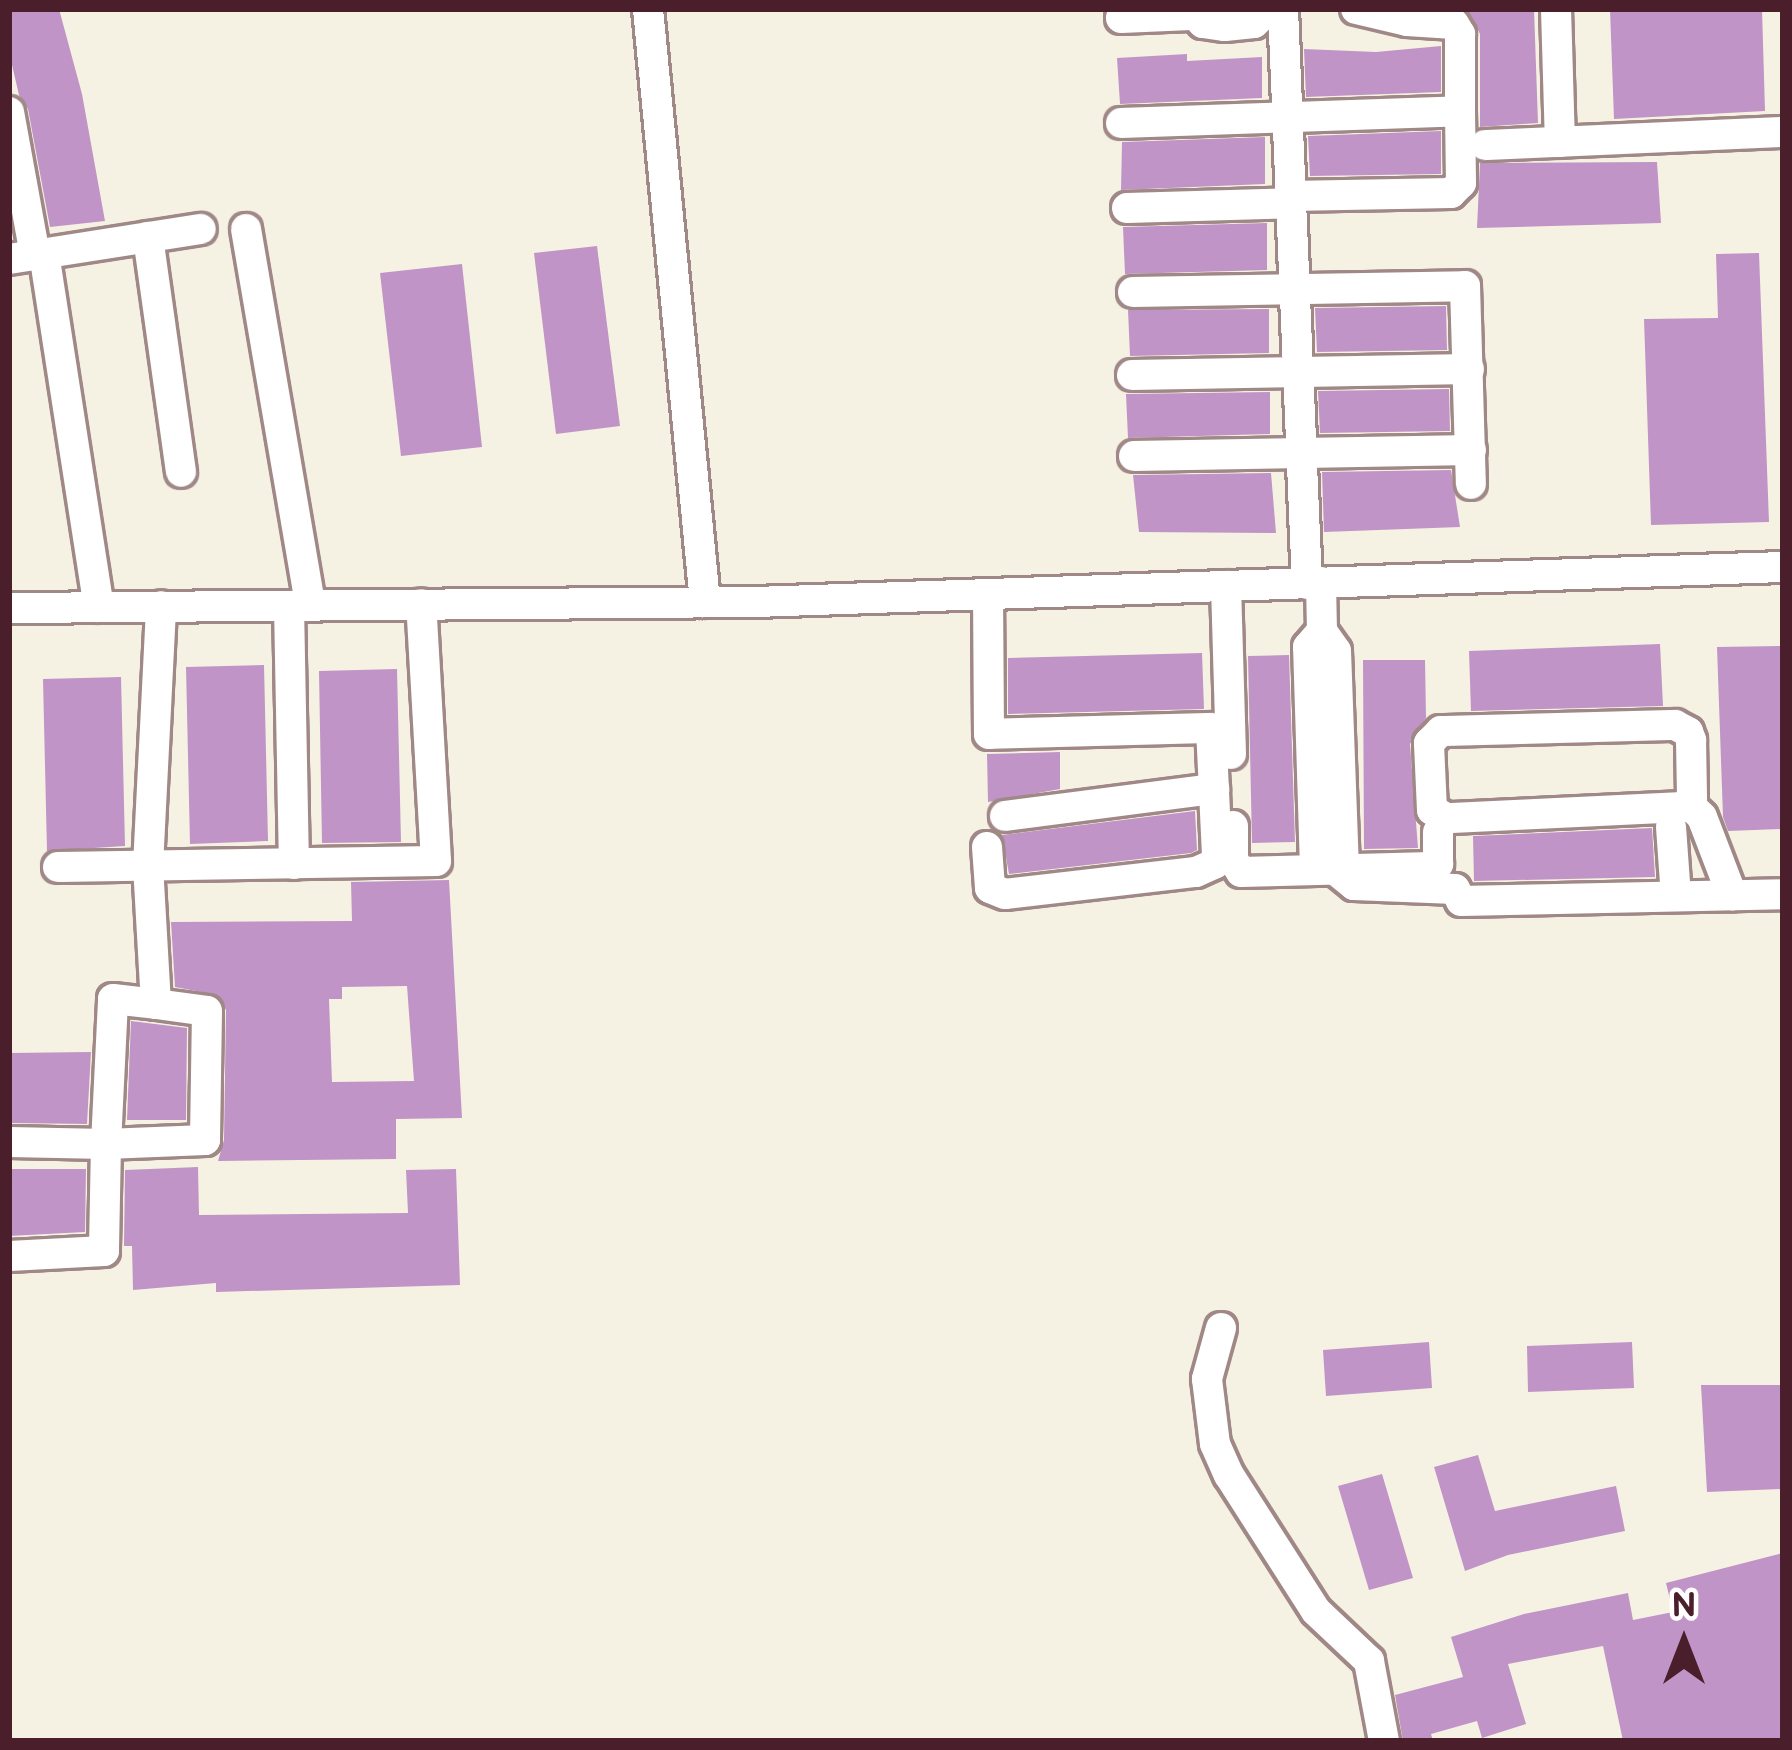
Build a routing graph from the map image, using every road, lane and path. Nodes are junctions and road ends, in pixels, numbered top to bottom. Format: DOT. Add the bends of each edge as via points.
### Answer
graph roads {
  1 [pos="648,9"];
  2 [pos="1269,9"];
  3 [pos="1283,9"];
  4 [pos="1556,9"];
  5 [pos="1372,10"];
  6 [pos="1190,12"];
  7 [pos="1120,18"];
  8 [pos="1460,110"];
  9 [pos="9,112"];
  10 [pos="1287,116"];
  11 [pos="1121,123"];
  12 [pos="1783,132"];
  13 [pos="1560,142"];
  14 [pos="1485,145"];
  15 [pos="1290,200"];
  16 [pos="1127,208"];
  17 [pos="201,229"];
  18 [pos="246,229"];
  19 [pos="148,237"];
  20 [pos="29,255"];
  21 [pos="1294,288"];
  22 [pos="1133,292"];
  23 [pos="1469,369"];
  24 [pos="1298,371"];
  25 [pos="1132,375"];
  26 [pos="1471,450"];
  27 [pos="1301,453"];
  28 [pos="1134,456"];
  29 [pos="182,472"];
  30 [pos="1472,484"];
  31 [pos="1783,567"];
  32 [pos="1314,582"];
  33 [pos="1217,586"];
  34 [pos="988,594"];
  35 [pos="705,602"];
  36 [pos="422,604"];
  37 [pos="299,605"];
  38 [pos="99,607"];
  39 [pos="161,607"];
  40 [pos="9,608"];
  41 [pos="1211,728"];
  42 [pos="1214,789"];
  43 [pos="1005,816"];
  44 [pos="1680,816"];
  45 [pos="1447,825"];
  46 [pos="987,848"];
  47 [pos="294,863"];
  48 [pos="148,866"];
  49 [pos="58,867"];
  50 [pos="1330,868"];
  51 [pos="1455,889"];
  52 [pos="1783,894"];
  53 [pos="1732,895"];
  54 [pos="1676,896"];
  55 [pos="155,1004"];
  56 [pos="9,1142"];
  57 [pos="106,1144"];
  58 [pos="9,1256"];
  59 [pos="1221,1328"];
  60 [pos="1384,1741"];
  1 -- 35 [label="street"];
  2 -- 6 [label="street" via="1253,22 1225,26"];
  3 -- 10 [label="street"];
  4 -- 13 [label="street"];
  5 -- 8 [label="street" via="1458,28"];
  6 -- 7 [label="street"];
  8 -- 10 [label="street"];
  8 -- 15 [label="street" via="1461,183 1450,193"];
  9 -- 20 [label="street"];
  10 -- 11 [label="street"];
  10 -- 15 [label="street"];
  12 -- 13 [label="street"];
  13 -- 14 [label="street"];
  15 -- 16 [label="street"];
  15 -- 21 [label="street"];
  17 -- 19 [label="street"];
  18 -- 37 [label="street"];
  19 -- 20 [label="street"];
  19 -- 29 [label="street"];
  20 -- 38 [label="street"];
  21 -- 22 [label="street"];
  21 -- 23 [label="street" via="1465,286"];
  21 -- 24 [label="street"];
  23 -- 24 [label="street"];
  23 -- 26 [label="street"];
  24 -- 25 [label="street"];
  24 -- 27 [label="street"];
  26 -- 27 [label="street"];
  26 -- 30 [label="street"];
  27 -- 28 [label="street"];
  27 -- 32 [label="street"];
  31 -- 32 [label="street"];
  32 -- 33 [label="street"];
  32 -- 50 [label="street" via="1322,631 1308,647"];
  33 -- 34 [label="street"];
  33 -- 41 [label="street"];
  33 -- 50 [label="street" via="1235,866"];
  34 -- 35 [label="street"];
  34 -- 41 [label="street" via="989,734"];
  35 -- 36 [label="street"];
  36 -- 37 [label="street"];
  36 -- 47 [label="street" via="436,861"];
  37 -- 39 [label="street"];
  37 -- 47 [label="street"];
  38 -- 39 [label="street"];
  38 -- 40 [label="street"];
  39 -- 48 [label="street"];
  41 -- 42 [label="street"];
  42 -- 43 [label="street"];
  42 -- 46 [label="street" via="1216,855 1196,872 994,893"];
  44 -- 45 [label="street"];
  44 -- 45 [label="street" via="1690,740 1675,724 1441,730 1429,743 1430,805"];
  44 -- 53 [label="street" via="1702,817"];
  44 -- 54 [label="street"];
  45 -- 50 [label="street" via="1436,866"];
  45 -- 51 [label="street"];
  47 -- 48 [label="street"];
  48 -- 49 [label="street"];
  48 -- 55 [label="street"];
  50 -- 51 [label="street" via="1366,888"];
  51 -- 54 [label="street" via="1461,902"];
  52 -- 53 [label="street"];
  53 -- 54 [label="street"];
  55 -- 57 [label="street" via="112,999"];
  55 -- 57 [label="street" via="207,1011 206,1140"];
  56 -- 57 [label="street"];
  57 -- 58 [label="street" via="104,1251"];
  59 -- 60 [label="street" via="1207,1379 1215,1444 1316,1611 1369,1661"];
}
